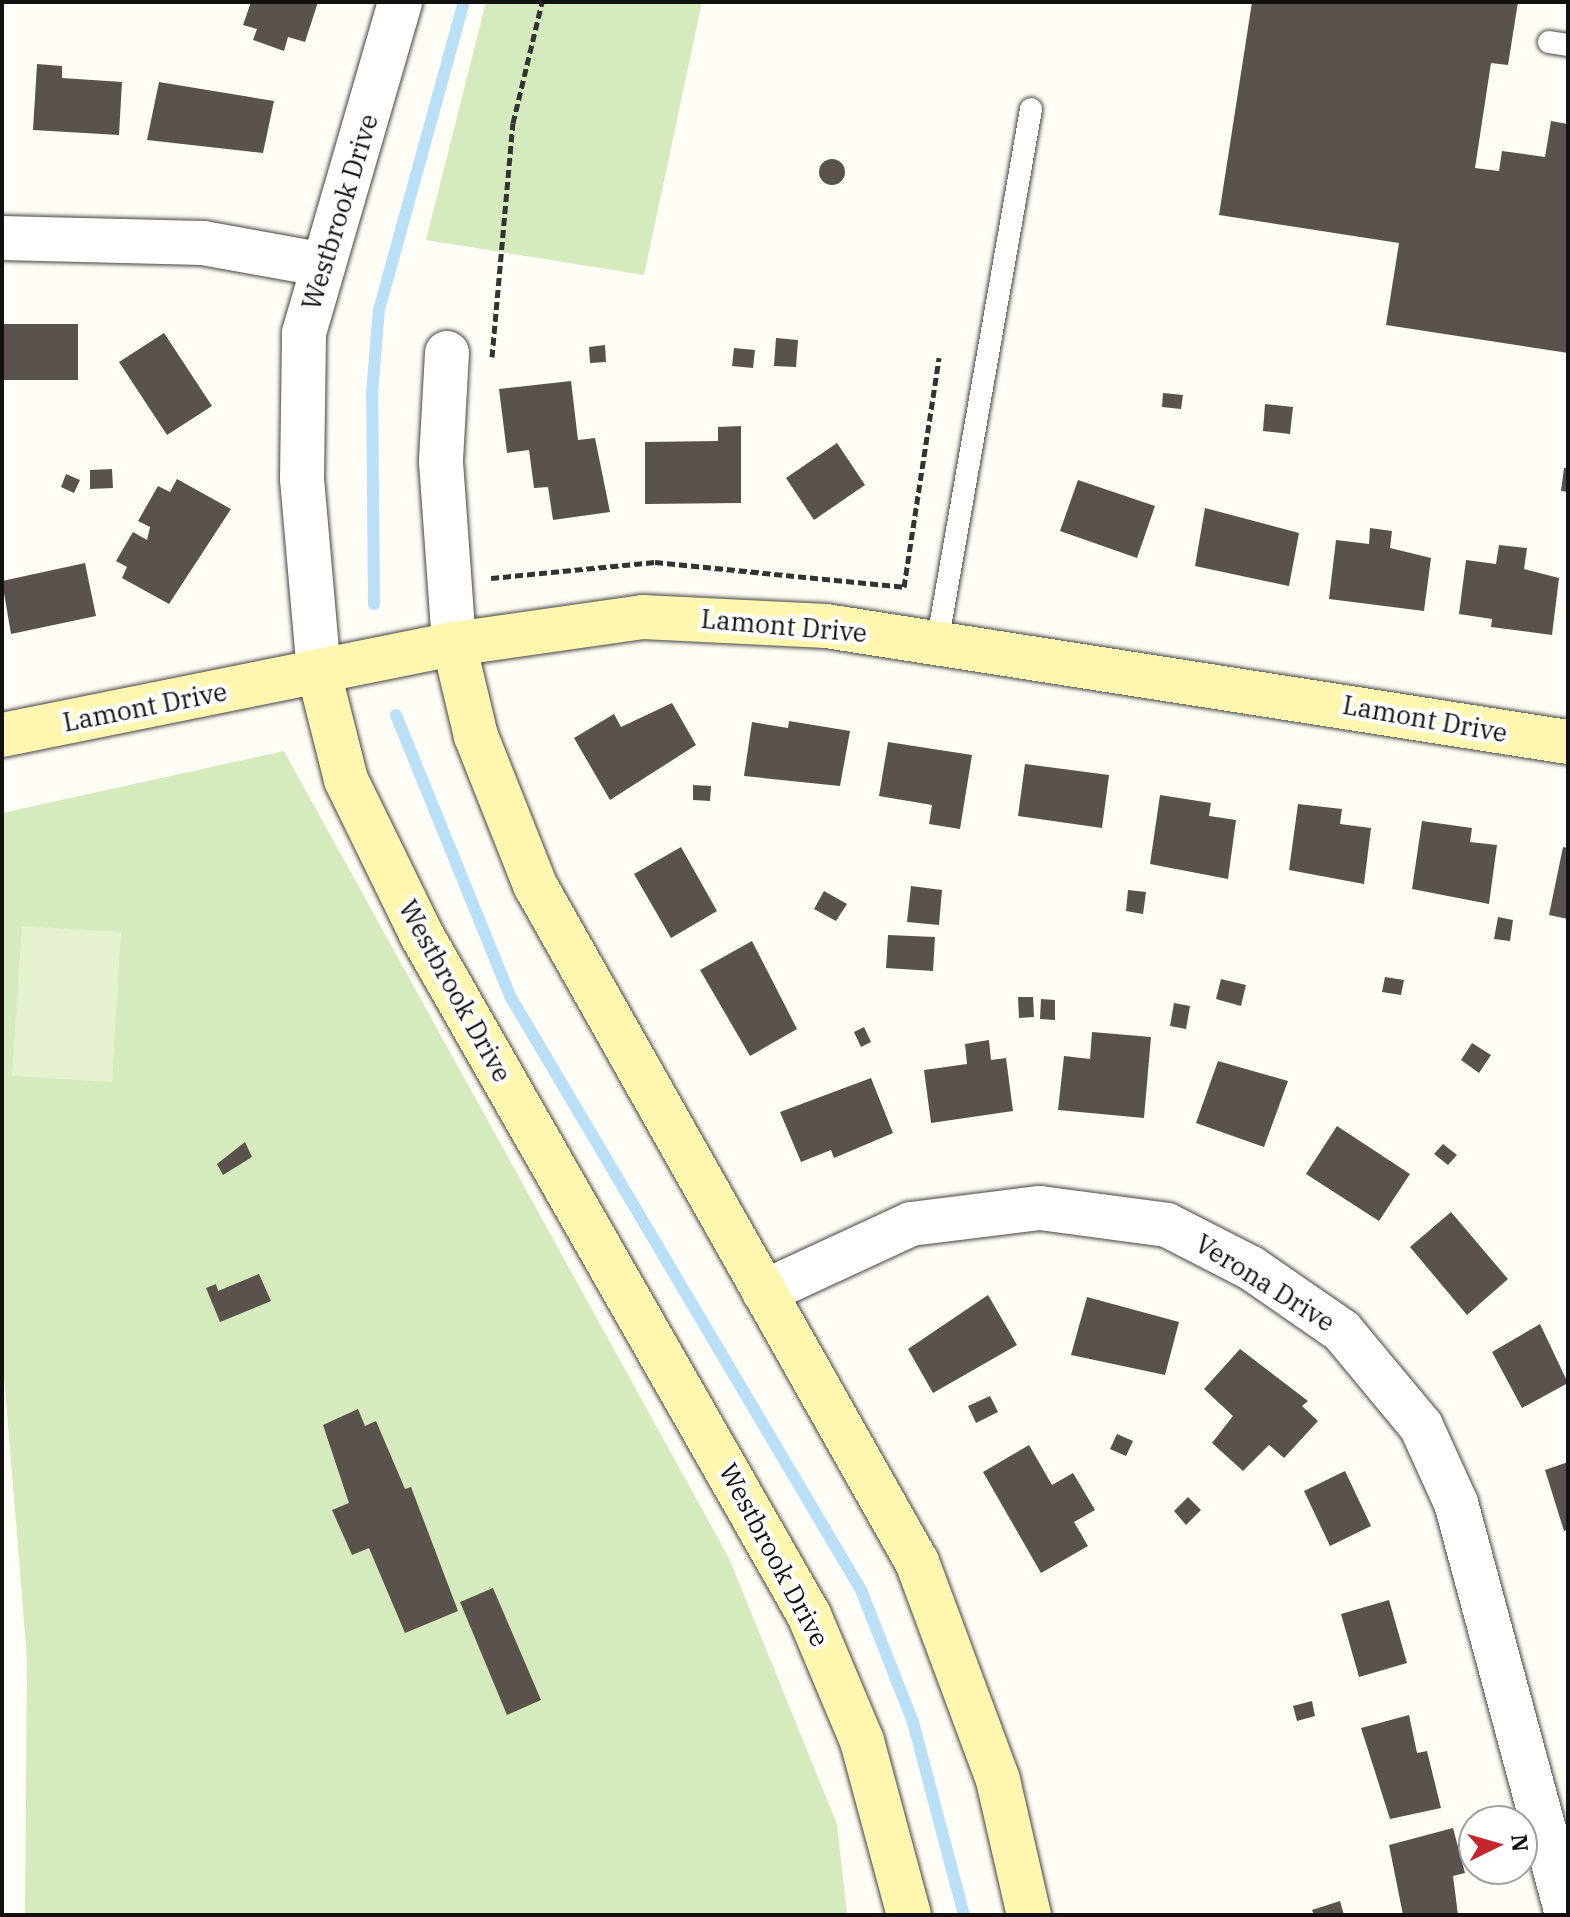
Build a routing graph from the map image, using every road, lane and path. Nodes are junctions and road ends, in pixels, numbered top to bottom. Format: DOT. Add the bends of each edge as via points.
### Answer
graph roads {
  1 [pos="400,2"];
  2 [pos="542,2"];
  3 [pos="1031,109"];
  4 [pos="2,238"];
  5 [pos="320,264"];
  6 [pos="447,353"];
  7 [pos="939,358"];
  8 [pos="490,375"];
  9 [pos="490,564"];
  10 [pos="454,644"];
  11 [pos="937,644"];
  12 [pos="319,673"];
  13 [pos="2,735"];
  14 [pos="1568,742"];
  15 [pos="764,1292"];
  16 [pos="909,1915"];
  17 [pos="1029,1915"];
  18 [pos="1567,1915"];
  1 -- 5 [label="street, Westbrook Drive"];
  2 -- 8 [label="path" via="513,123"];
  3 -- 11 [label="lane"];
  4 -- 5 [label="street" via="203,243"];
  5 -- 12 [label="street, Westbrook Drive" via="300,369 306,569"];
  6 -- 10 [label="street" via="441,462"];
  7 -- 9 [label="path" via="904,587 655,562 491,579"];
  10 -- 11 [label="street, Lamont Drive" via="643,617 826,626"];
  10 -- 12 [label="street, Lamont Drive"];
  10 -- 15 [label="street" via="476,736 535,885"];
  11 -- 14 [label="street, Lamont Drive"];
  12 -- 13 [label="street, Lamont Drive"];
  12 -- 16 [label="street, Westbrook Drive" via="346,780 421,934 809,1615 862,1741"];
  15 -- 17 [label="street" via="917,1562 998,1780"];
  15 -- 18 [label="street, Verona Drive" via="911,1224 1040,1208 1167,1225 1251,1268 1342,1331 1421,1426 1442,1468"];
}
